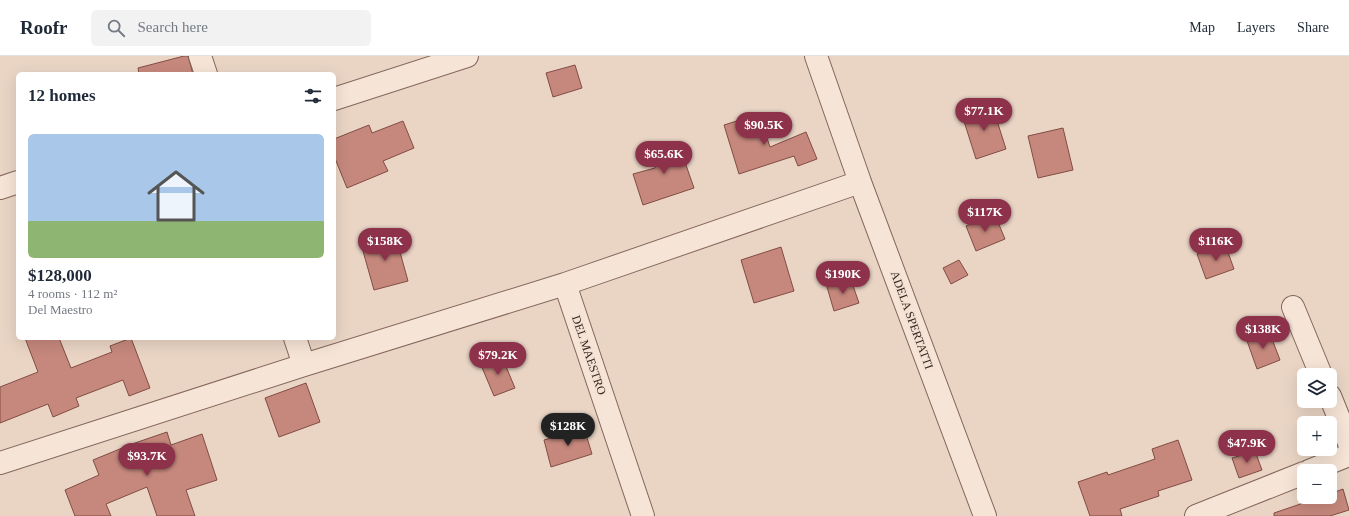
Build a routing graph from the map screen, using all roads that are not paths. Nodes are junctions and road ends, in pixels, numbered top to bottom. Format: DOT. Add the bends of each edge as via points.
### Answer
graph roads {
  1 [pos="200,56"];
  2 [pos="467,56"];
  3 [pos="816,56"];
  4 [pos="205,72"];
  5 [pos="336,98"];
  6 [pos="860,182"];
  7 [pos="16,183"];
  8 [pos="0,188"];
  9 [pos="565,284"];
  10 [pos="1293,307"];
  11 [pos="296,340"];
  12 [pos="304,365"];
  13 [pos="1318,368"];
  14 [pos="1335,408"];
  15 [pos="1349,443"];
  16 [pos="1349,455"];
  17 [pos="0,463"];
  18 [pos="1326,464"];
  19 [pos="1297,476"];
  20 [pos="643,516"];
  21 [pos="985,516"];
  22 [pos="1196,516"];
  1 -- 4 [label="street"];
  2 -- 5 [label="street"];
  3 -- 6 [label="street, ADELA SPERTATTI"];
  6 -- 9 [label="street"];
  6 -- 21 [label="street, ADELA SPERTATTI"];
  7 -- 8 [label="street"];
  9 -- 12 [label="street"];
  9 -- 20 [label="street, DEL MAESTRO"];
  10 -- 13 [label="street"];
  11 -- 12 [label="street"];
  12 -- 17 [label="street"];
  14 -- 15 [label="street"];
  16 -- 18 [label="street"];
  19 -- 22 [label="street"];
}
